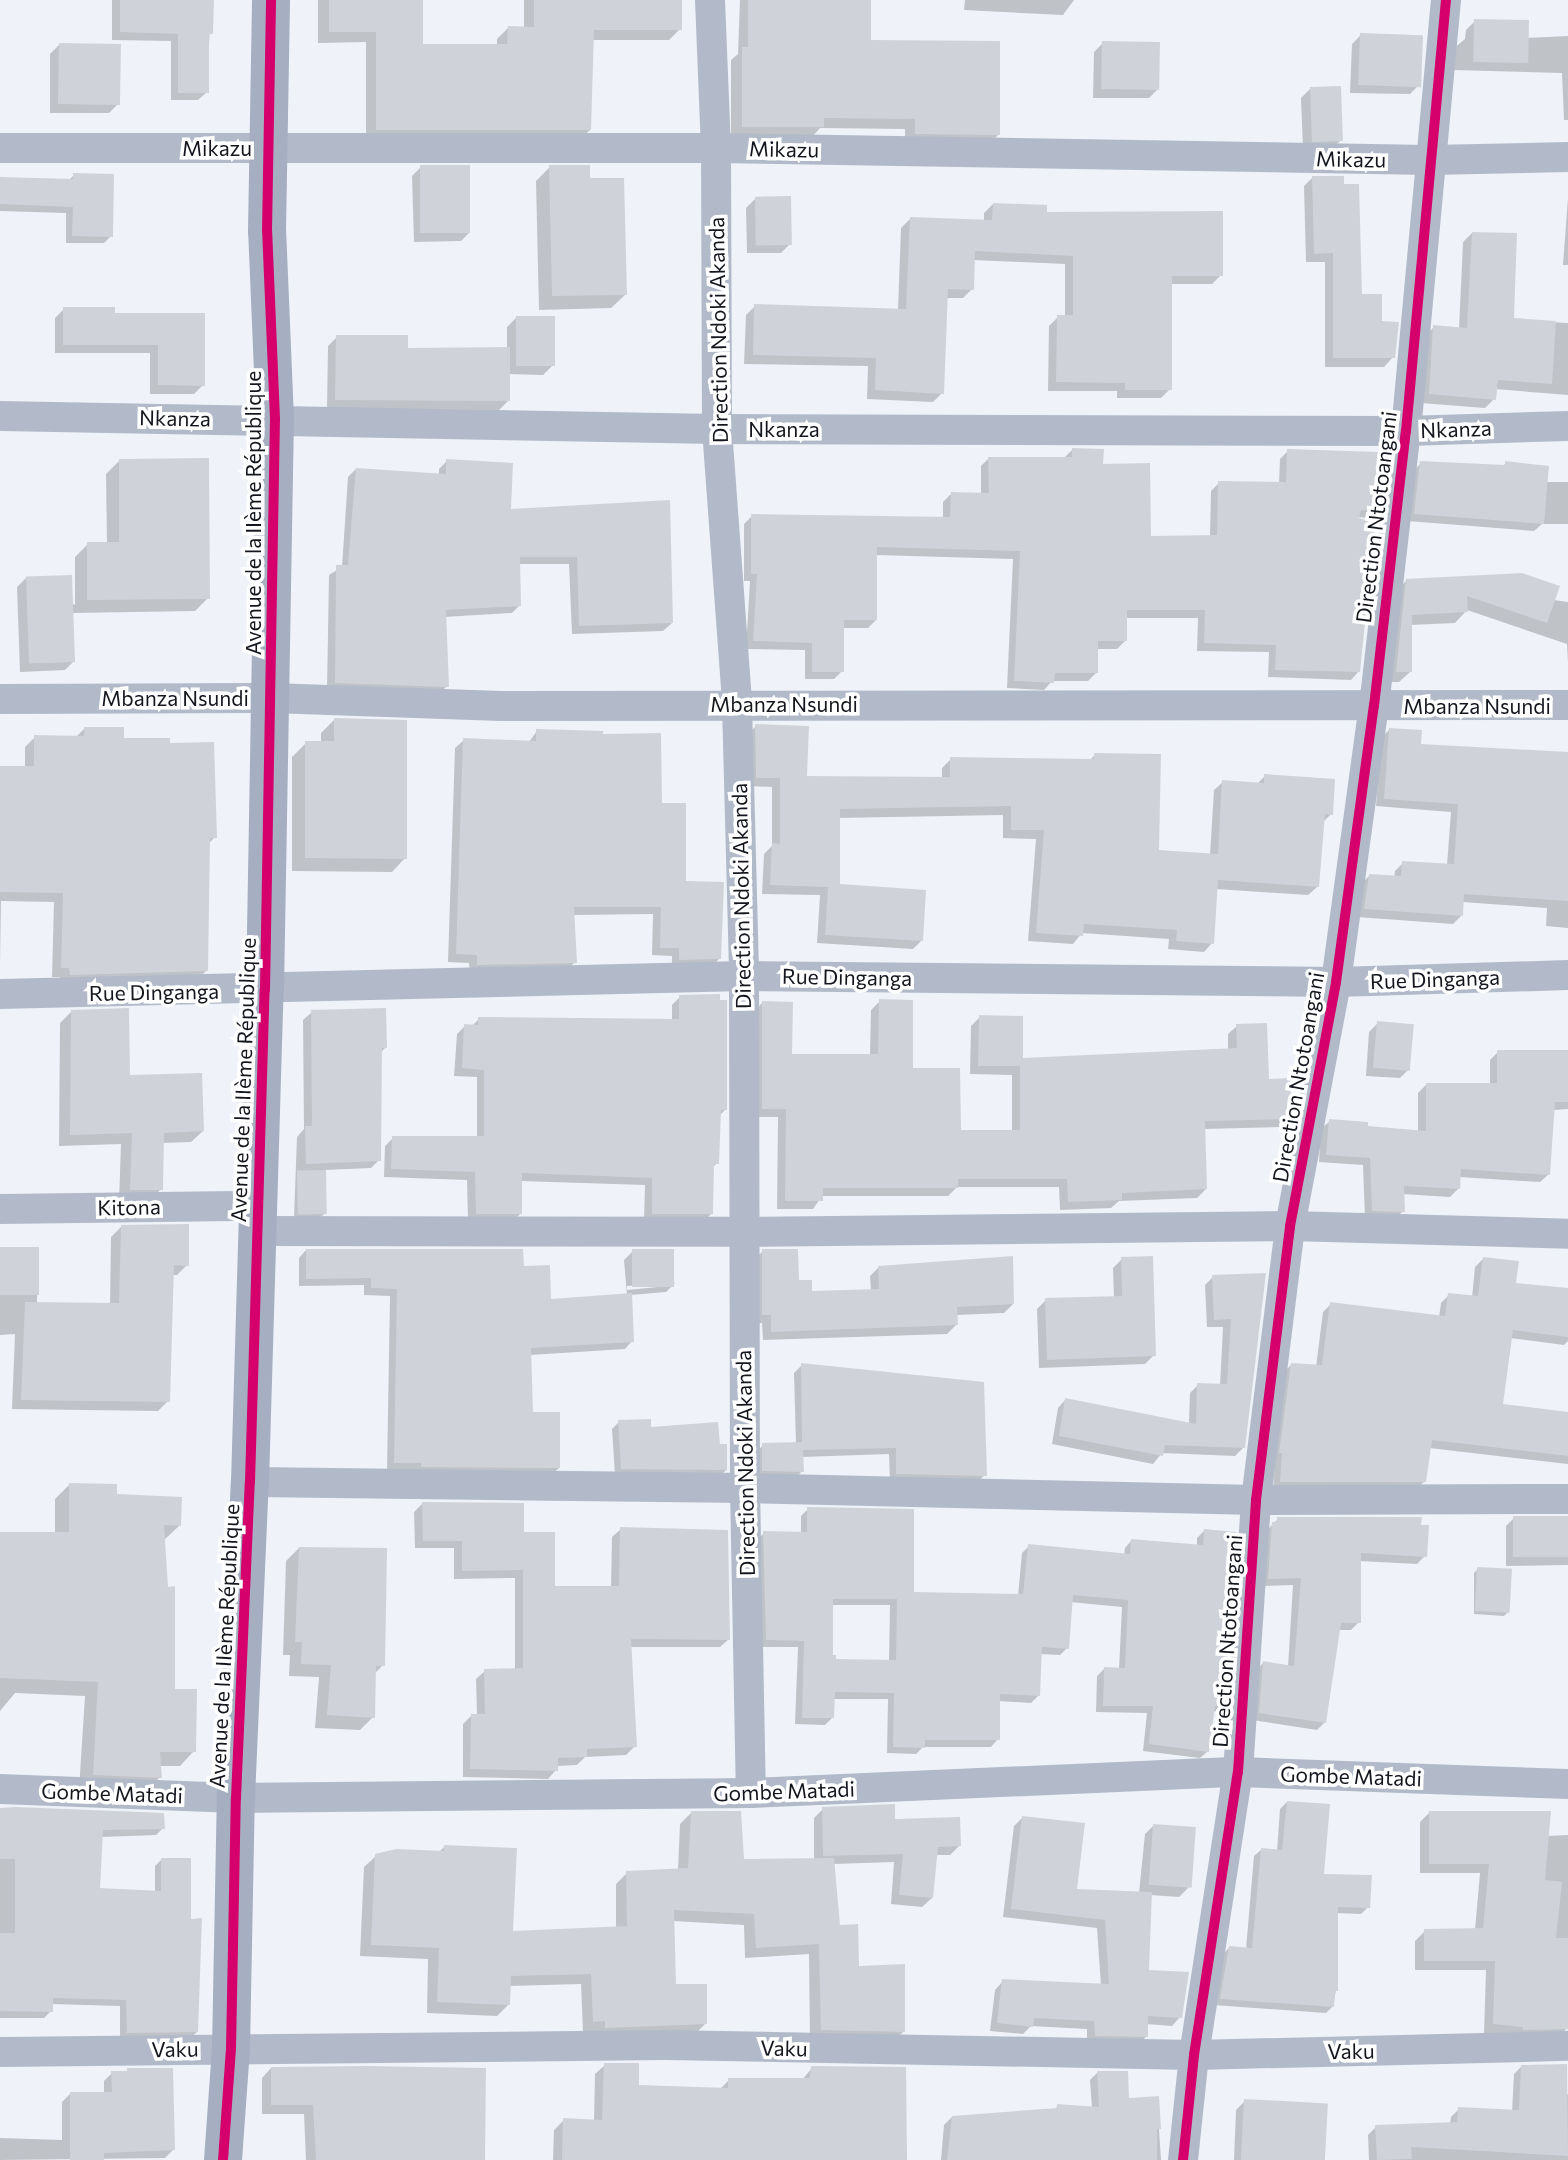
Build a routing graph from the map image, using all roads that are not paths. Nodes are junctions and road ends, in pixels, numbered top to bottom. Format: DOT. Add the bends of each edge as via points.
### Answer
graph roads {
  1 [pos="271,0"];
  2 [pos="710,0"];
  3 [pos="1446,0"];
  4 [pos="0,148"];
  5 [pos="271,148"];
  6 [pos="716,148"];
  7 [pos="1568,157"];
  8 [pos="1430,160"];
  9 [pos="0,416"];
  10 [pos="275,419"];
  11 [pos="1568,426"];
  12 [pos="717,429"];
  13 [pos="1406,430"];
  14 [pos="271,698"];
  15 [pos="0,699"];
  16 [pos="737,704"];
  17 [pos="1568,705"];
  18 [pos="1374,706"];
  19 [pos="1568,975"];
  20 [pos="744,976"];
  21 [pos="1336,982"];
  22 [pos="265,990"];
  23 [pos="0,994"];
  24 [pos="0,1209"];
  25 [pos="259,1219"];
  26 [pos="1290,1226"];
  27 [pos="743,1231"];
  28 [pos="1568,1234"];
  29 [pos="250,1482"];
  30 [pos="745,1488"];
  31 [pos="1568,1499"];
  32 [pos="1256,1500"];
  33 [pos="1238,1772"];
  34 [pos="1568,1784"];
  35 [pos="0,1789"];
  36 [pos="751,1793"];
  37 [pos="236,1798"];
  38 [pos="1568,2046"];
  39 [pos="231,2049"];
  40 [pos="0,2052"];
  41 [pos="1194,2055"];
  42 [pos="223,2160"];
  43 [pos="1183,2160"];
  1 -- 5 [label="street, Avenue de la IIème République"];
  2 -- 6 [label="street, Direction Ndoki Akanda"];
  3 -- 8 [label="street, Direction Ntotoangani"];
  4 -- 5 [label="street, Mikazu"];
  5 -- 6 [label="street, Mikazu"];
  5 -- 10 [label="street, Avenue de la IIème République" via="267,231"];
  6 -- 8 [label="street, Mikazu"];
  6 -- 12 [label="street, Direction Ndoki Akanda"];
  7 -- 8 [label="street, Mikazu"];
  8 -- 13 [label="street, Direction Ntotoangani"];
  9 -- 10 [label="street, Nkanza"];
  10 -- 12 [label="street, Nkanza"];
  10 -- 14 [label="street, Avenue de la IIème République"];
  11 -- 13 [label="street, Nkanza"];
  12 -- 13 [label="street, Nkanza"];
  12 -- 16 [label="street, Direction Ndoki Akanda"];
  13 -- 18 [label="street, Direction Ntotoangani"];
  14 -- 15 [label="street, Mbanza Nsundi"];
  14 -- 16 [label="street, Mbanza Nsundi" via="502,706"];
  14 -- 22 [label="street, Avenue de la IIème République"];
  16 -- 18 [label="street, Mbanza Nsundi"];
  16 -- 20 [label="street, Direction Ndoki Akanda"];
  17 -- 18 [label="street, Mbanza Nsundi"];
  18 -- 21 [label="street, Direction Ntotoangani"];
  19 -- 21 [label="street, Rue Dinganga"];
  20 -- 21 [label="street, Rue Dinganga"];
  20 -- 22 [label="street, Rue Dinganga"];
  20 -- 27 [label="street, Direction Ndoki Akanda"];
  21 -- 26 [label="street, Direction Ntotoangani"];
  22 -- 23 [label="street, Rue Dinganga"];
  22 -- 25 [label="street, Avenue de la IIème République"];
  24 -- 25 [label="street, Kitona"];
  25 -- 27 [label="street, Kitona"];
  25 -- 29 [label="street, Avenue de la IIème République"];
  26 -- 27 [label="street, Kitona"];
  26 -- 28 [label="street, Kitona"];
  26 -- 32 [label="street, Direction Ntotoangani"];
  27 -- 30 [label="street, Direction Ndoki Akanda"];
  29 -- 30 [label="street"];
  29 -- 37 [label="street, Avenue de la IIème République"];
  30 -- 32 [label="street"];
  30 -- 36 [label="street, Direction Ndoki Akanda"];
  31 -- 32 [label="street"];
  32 -- 33 [label="street, Direction Ntotoangani"];
  33 -- 34 [label="street, Gombe Matadi"];
  33 -- 36 [label="street, Gombe Matadi"];
  33 -- 41 [label="street, Direction Ntotoangani"];
  35 -- 37 [label="street, Gombe Matadi"];
  36 -- 37 [label="street, Gombe Matadi"];
  37 -- 39 [label="street, Avenue de la IIème République"];
  38 -- 41 [label="street, Vaku"];
  39 -- 40 [label="street, Vaku"];
  39 -- 41 [label="street, Vaku" via="665,2045"];
  39 -- 42 [label="street, Avenue de la IIème République"];
  41 -- 43 [label="street, Direction Ntotoangani"];
}
